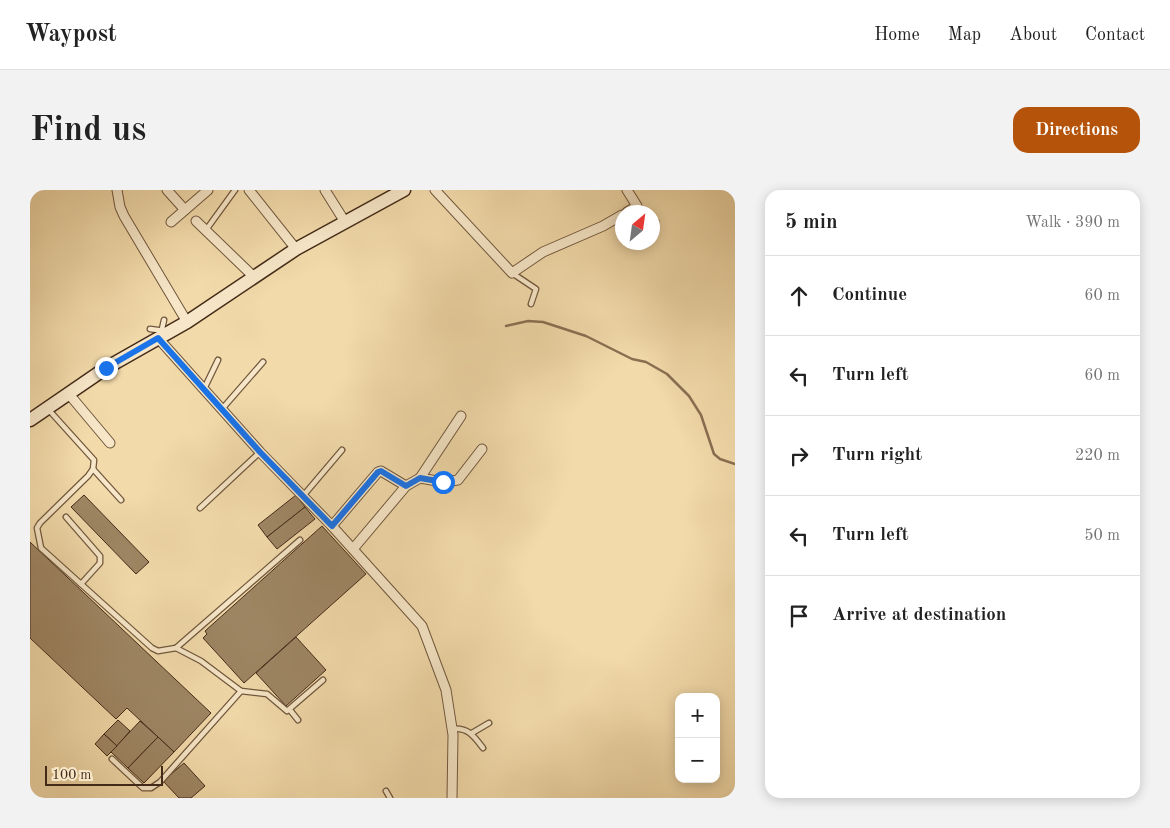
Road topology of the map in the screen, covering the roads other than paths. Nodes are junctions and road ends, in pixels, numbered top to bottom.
1 (117, 190) edge
2 (167, 190) edge
3 (208, 190) edge
4 (235, 190) edge
5 (249, 190) edge
6 (325, 190) edge
7 (404, 190) edge
8 (435, 190) edge
9 (626, 190) edge
10 (638, 205) edge
11 (185, 210) junction
12 (615, 219) edge
13 (196, 221) dead end
14 (171, 222) dead end
15 (345, 222) junction
16 (206, 230) junction
17 (296, 249) junction
18 (512, 273) junction
19 (253, 276) junction
20 (531, 304) dead end
21 (164, 320) dead end
22 (186, 322) junction
23 (159, 332) junction
24 (218, 360) dead end
25 (263, 362) dead end
26 (204, 389) junction
27 (68, 393) junction
28 (48, 408) junction
29 (222, 409) junction
30 (461, 416) dead end
31 (30, 420) edge
32 (110, 443) dead end
33 (482, 449) dead end
34 (342, 450) dead end
35 (260, 452) junction
36 (93, 469) junction
37 (420, 478) junction
38 (406, 486) junction
39 (302, 496) junction
40 (121, 500) dead end
41 (200, 508) dead end
42 (66, 518) dead end
43 (332, 526) junction
44 (300, 540) dead end
45 (353, 549) junction
46 (81, 584) junction
47 (176, 648) junction
48 (323, 680) dead end
49 (240, 691) junction
50 (290, 710) junction
51 (298, 720) dead end
52 (489, 723) dead end
53 (452, 729) junction
54 (472, 733) junction
55 (482, 748) dead end
56 (112, 759) dead end
57 (386, 792) dead end
58 (390, 798) edge
59 (452, 798) edge

1 - 22 street
2 - 11 street
3 - 11 street
4 - 16 lane
5 - 17 street
6 - 15 street
7 - 15 main road
8 - 18 street
9 - 10 street
11 - 14 street
12 - 18 street
13 - 16 street
15 - 17 main road
16 - 19 street
17 - 19 main road
18 - 20 lane
19 - 22 main road
21 - 23 lane
22 - 23 main road
23 - 26 street
23 - 27 main road
24 - 26 lane
25 - 29 lane
26 - 29 street
27 - 28 main road
27 - 32 street
28 - 31 main road
28 - 36 lane
29 - 35 street
30 - 37 street
33 - 37 street
34 - 39 lane
35 - 39 street
35 - 41 lane
36 - 40 lane
36 - 46 lane
37 - 38 street
38 - 43 street
38 - 45 street
39 - 43 street
42 - 46 lane
43 - 45 street
44 - 47 lane
45 - 53 street
46 - 47 lane
47 - 49 lane
48 - 50 lane
49 - 50 lane
49 - 56 lane
50 - 51 lane
52 - 54 lane
53 - 54 lane
53 - 59 street
54 - 55 lane
57 - 58 lane

